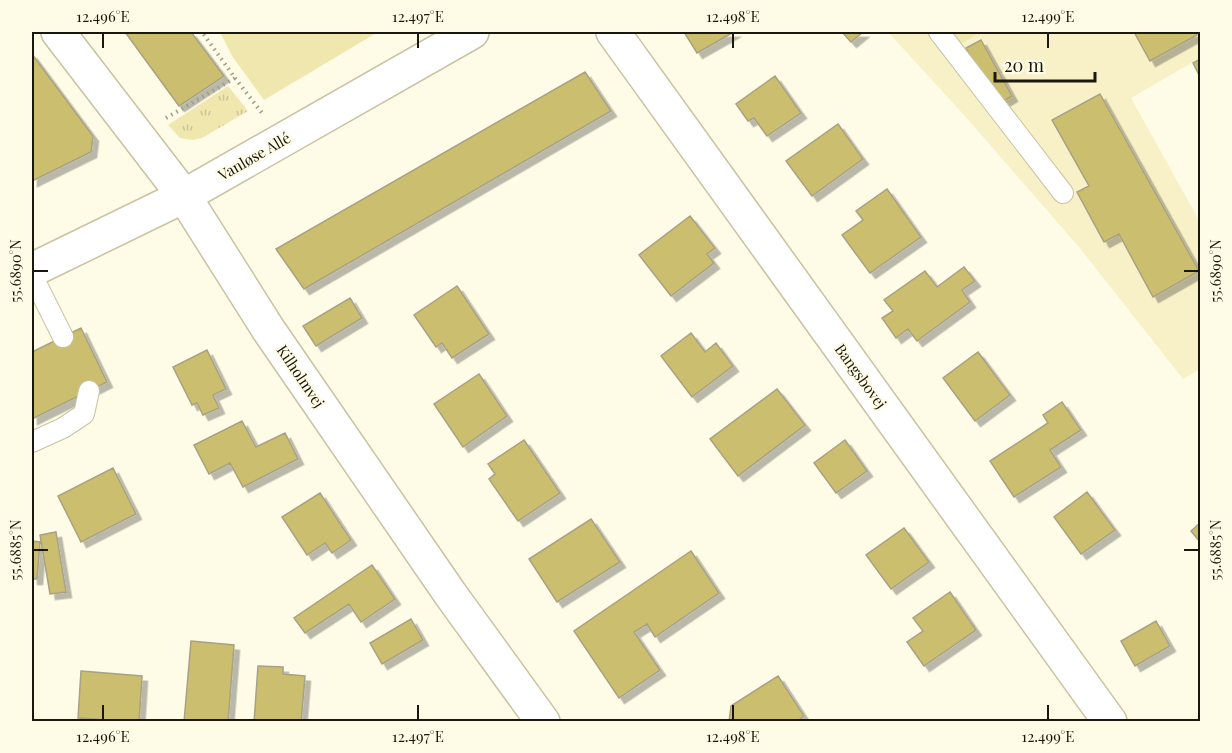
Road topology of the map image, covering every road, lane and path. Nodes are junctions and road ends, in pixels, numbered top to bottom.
1 (58, 32) edge
2 (202, 32) edge
3 (472, 32) edge
4 (613, 32) edge
5 (939, 32) edge
6 (235, 78) junction
7 (137, 135) junction
8 (283, 139) junction
9 (1063, 193) dead end
10 (184, 196) junction
11 (32, 270) edge
12 (32, 275) edge
13 (63, 337) dead end
14 (89, 391) dead end
15 (32, 442) edge
16 (543, 722) edge
17 (1110, 722) edge

1 - 7 street, Kilholmvej
2 - 6 path
3 - 8 street, Vanløse Allé
4 - 17 street, Bangsbovej
5 - 9 lane
6 - 7 path
6 - 8 path
7 - 10 street, Kilholmvej
8 - 10 street, Vanløse Allé
10 - 11 street, Vanløse Allé
10 - 16 street, Kilholmvej
12 - 13 lane
14 - 15 lane

